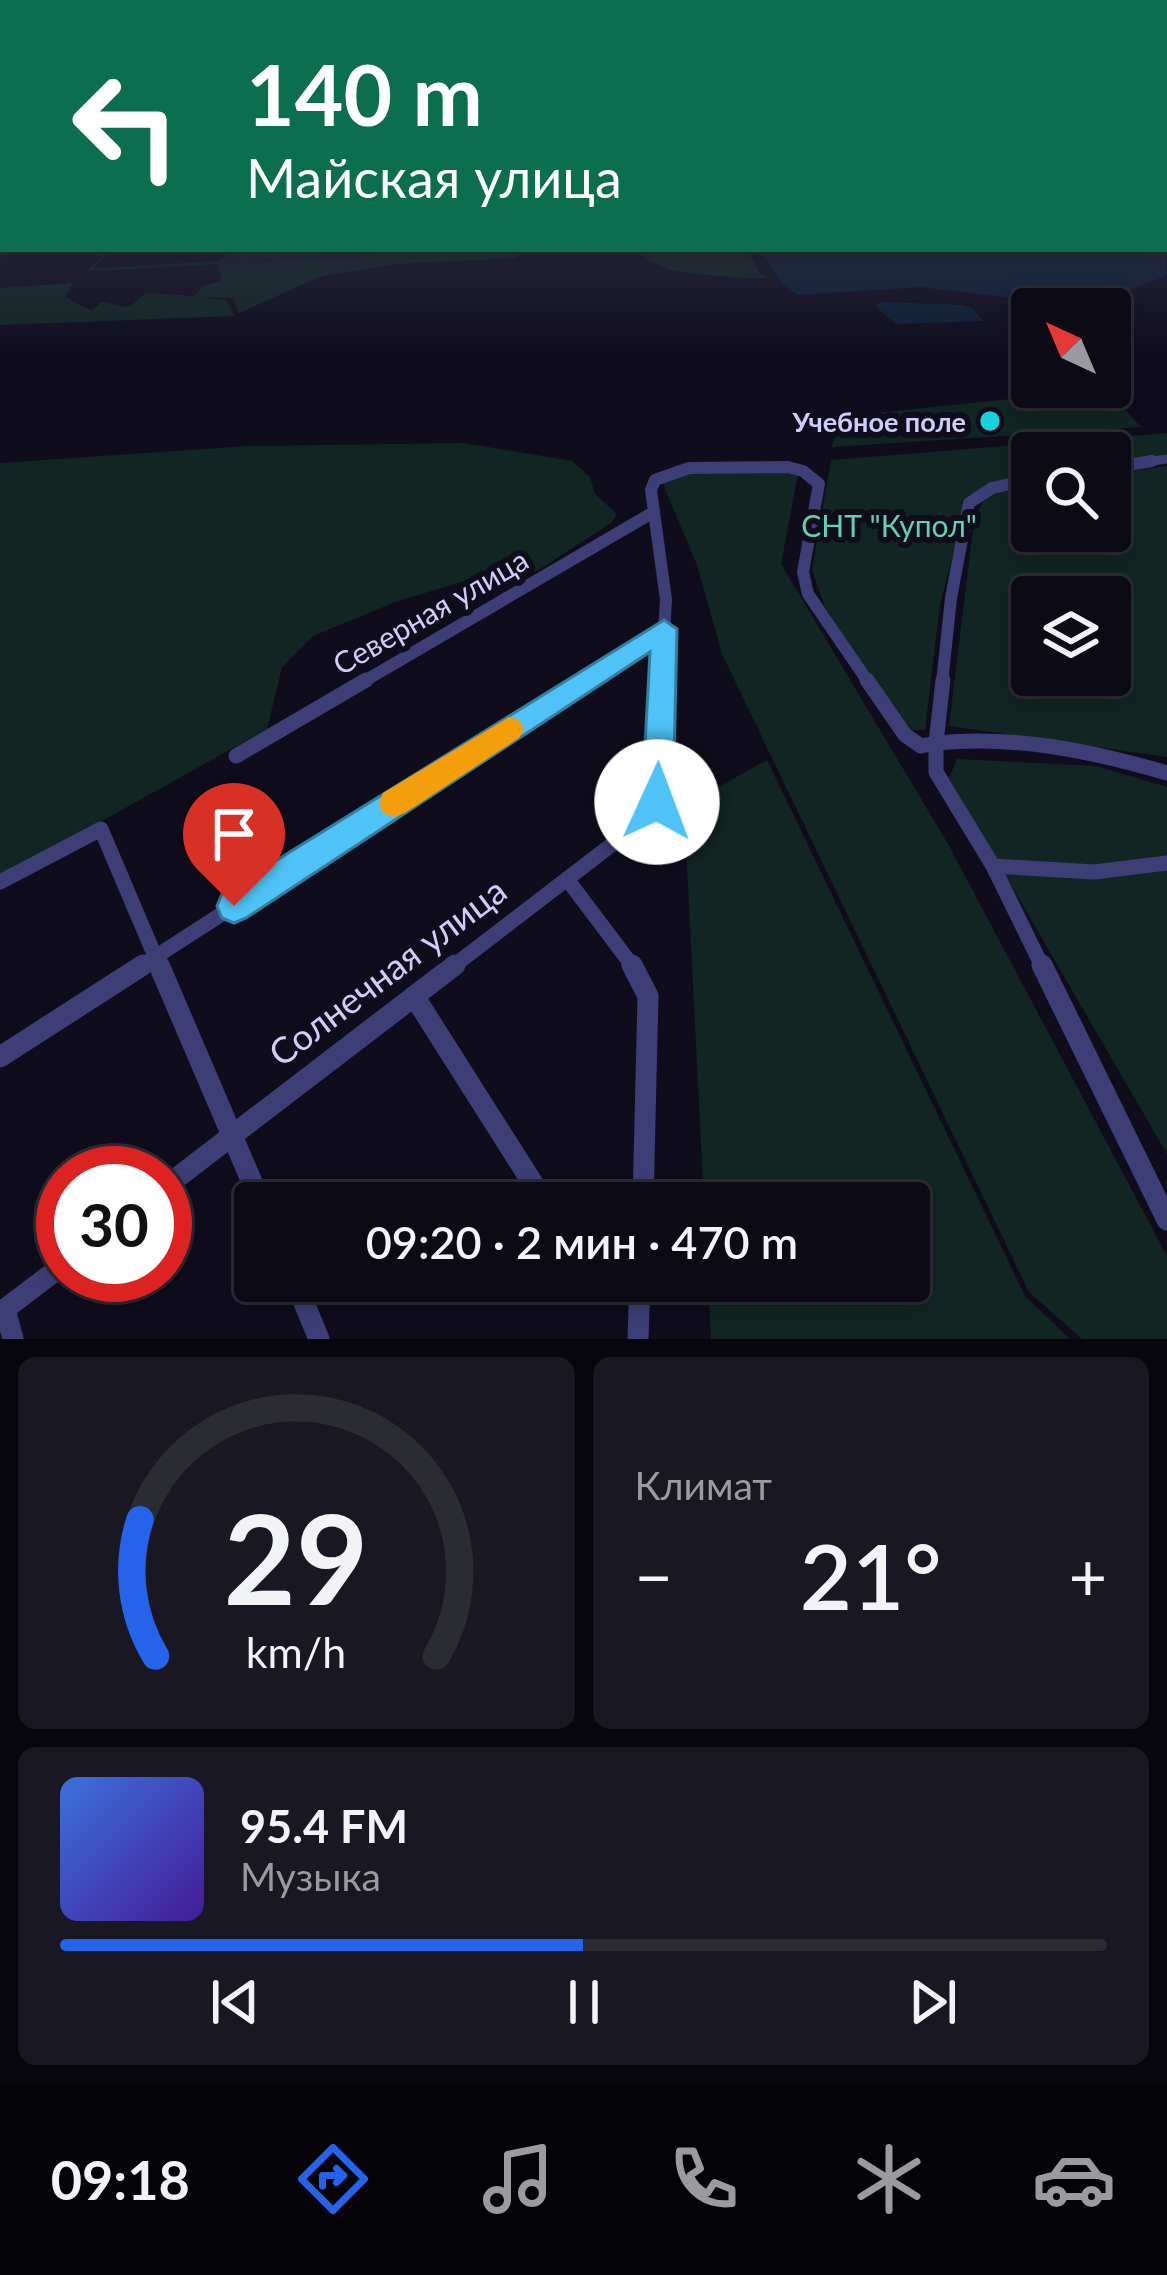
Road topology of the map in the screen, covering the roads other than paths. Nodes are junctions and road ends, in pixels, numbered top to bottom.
1 (1167, 459) edge
2 (1131, 465) edge
3 (1011, 484) edge
4 (652, 513) junction
5 (664, 629) junction
6 (936, 743) junction
7 (236, 756) dead end
8 (1167, 773) edge
9 (1167, 863) edge
10 (993, 866) junction
11 (567, 879) junction
12 (0, 882) edge
13 (156, 956) junction
14 (414, 996) junction
15 (0, 1057) edge
16 (232, 1135) junction
17 (192, 1165) edge
18 (252, 1182) edge
19 (532, 1182) edge
20 (644, 1182) edge
21 (1167, 1220) edge
22 (36, 1285) edge
23 (304, 1302) edge
24 (639, 1302) edge
25 (3, 1311) edge
26 (13, 1339) edge
27 (320, 1339) edge
28 (638, 1339) edge

1 - 2 street
3 - 6 street
4 - 5 street
4 - 6 street
4 - 7 street, Северная улица
5 - 11 street, Солнечная улица
5 - 13 street
6 - 8 street
6 - 10 street
9 - 10 street
10 - 21 street
11 - 14 street, Солнечная улица
11 - 20 street
12 - 13 street
13 - 15 street
13 - 16 street
14 - 16 street, Солнечная улица
14 - 19 street
16 - 17 street, Солнечная улица
16 - 18 street
22 - 25 street
23 - 27 street
24 - 28 street
25 - 26 street

